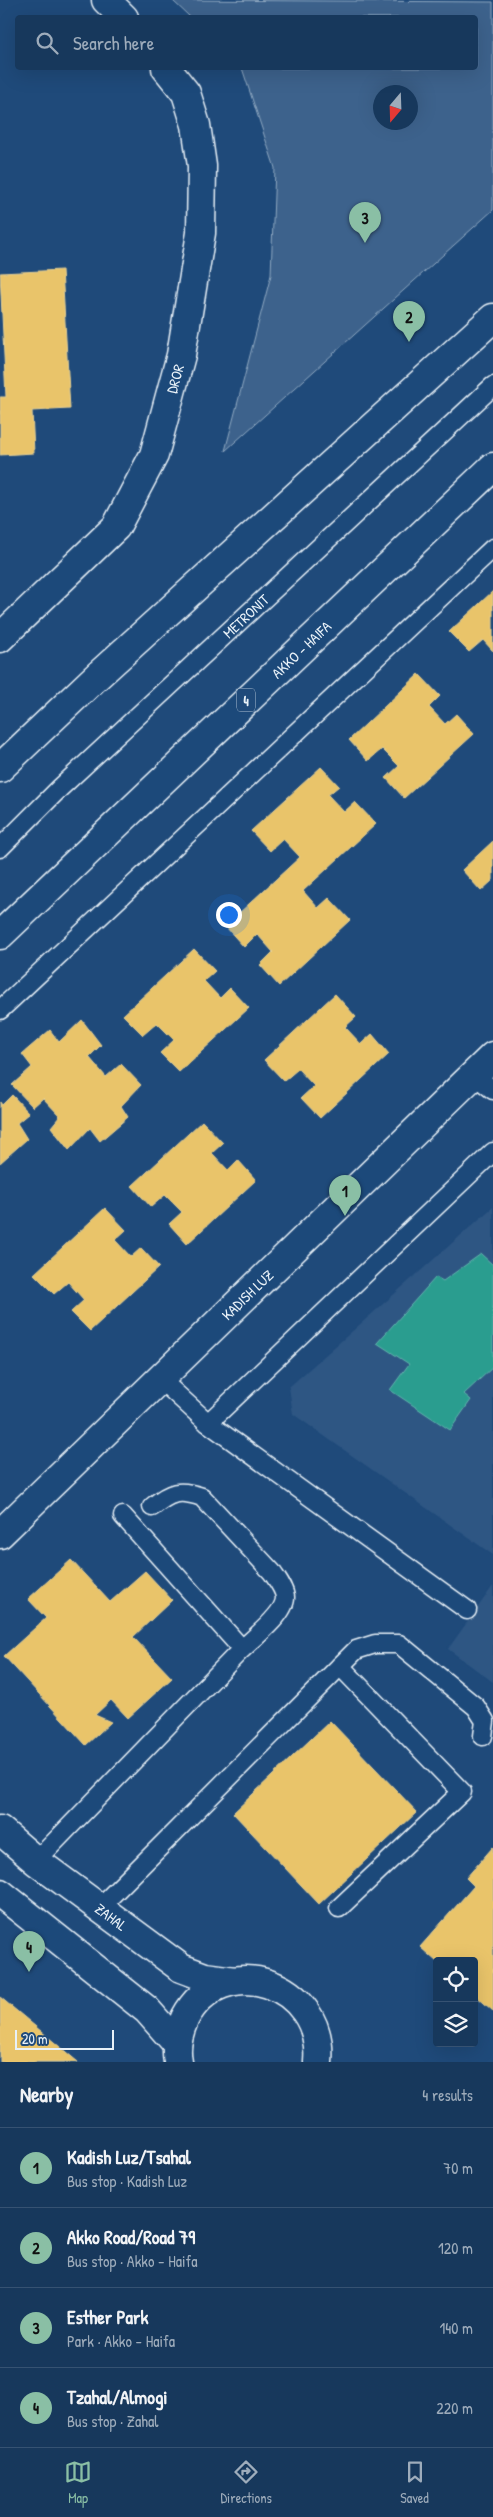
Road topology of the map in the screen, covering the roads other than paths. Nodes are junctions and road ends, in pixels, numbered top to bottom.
1 (106, 0) edge
2 (121, 15) edge
3 (168, 70) edge
4 (493, 318) edge
5 (493, 386) edge
6 (493, 467) edge
7 (493, 548) edge
8 (0, 638) edge
9 (0, 768) edge
10 (0, 848) edge
11 (0, 935) edge
12 (0, 1010) edge
13 (493, 1056) edge
14 (483, 1083) edge
15 (493, 1152) edge
16 (160, 1379) junction
17 (208, 1423) junction
18 (152, 1507) dead end
19 (123, 1516) dead end
20 (0, 1534) edge
21 (466, 1610) dead end
22 (242, 1649) junction
23 (340, 1666) junction
24 (483, 1736) dead end
25 (0, 1830) edge
26 (36, 1861) junction
27 (0, 1893) edge
28 (99, 1908) junction
29 (339, 1908) dead end
30 (235, 1981) junction
31 (177, 2056) edge
32 (323, 2058) edge

1 - 2 main road
3 - 8 main road, DROR
4 - 9 main road
5 - 10 lane, METRONIT
6 - 11 main road, AKKO - HAIFA / 4
7 - 12 lane
13 - 14 main road, KADISH LUZ
14 - 16 main road, KADISH LUZ
15 - 17 lane
16 - 17 lane
16 - 20 main road, KADISH LUZ
17 - 21 lane
18 - 22 lane
19 - 22 lane
22 - 26 lane
23 - 24 lane
23 - 28 lane
23 - 29 lane
25 - 26 main road, ZAHAL
26 - 28 main road, ZAHAL
27 - 31 main road
28 - 30 main road, ZAHAL
30 - 31 main road
30 - 32 main road, ZAHAL

